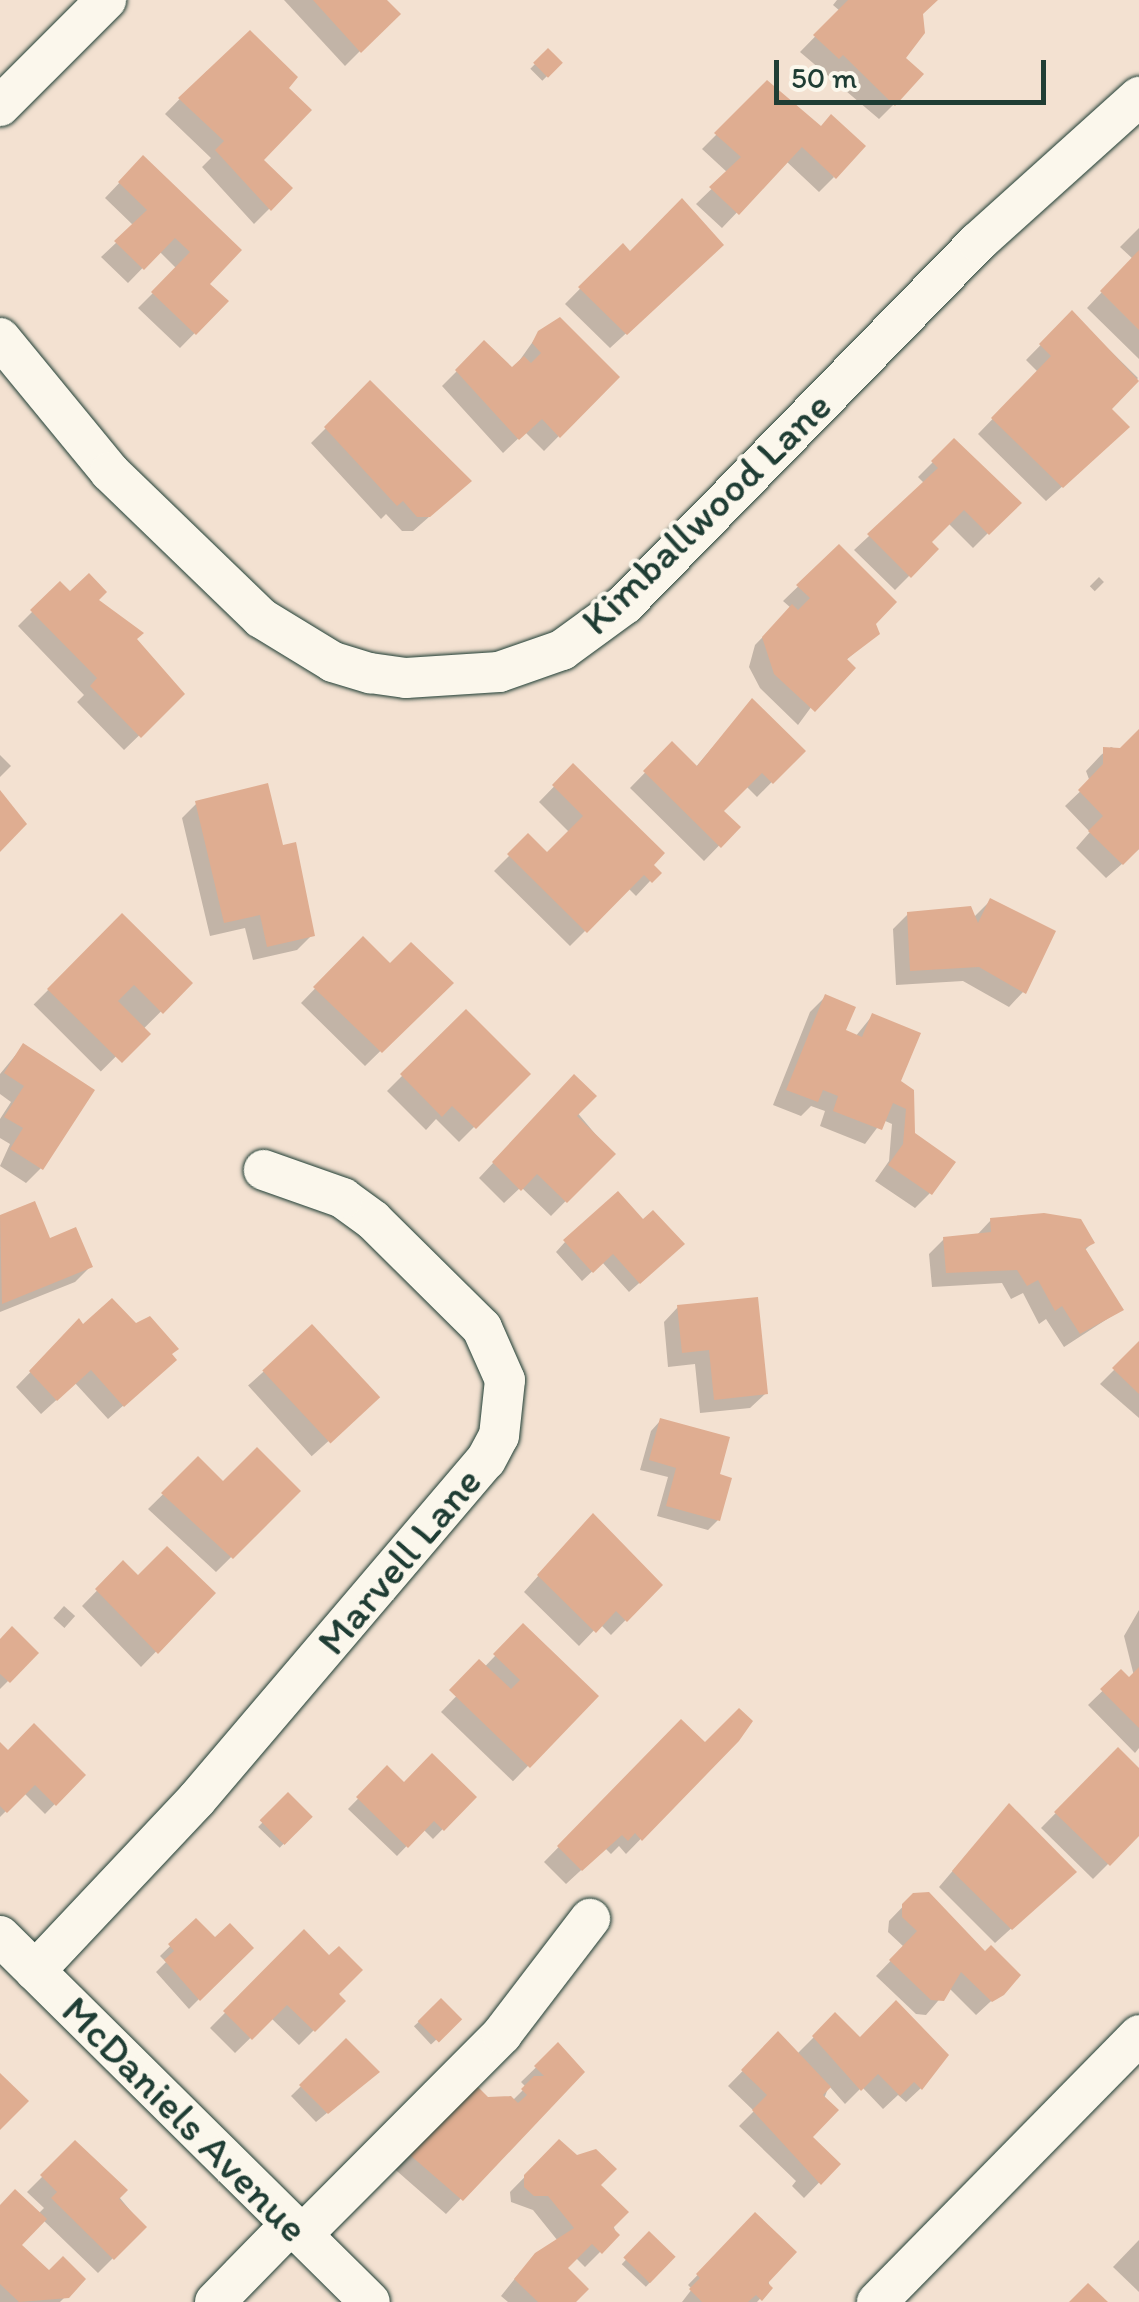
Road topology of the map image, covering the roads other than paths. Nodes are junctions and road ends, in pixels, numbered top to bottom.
1 (106, 0) edge
2 (1139, 97) edge
3 (0, 106) edge
4 (0, 338) edge
5 (264, 1170) dead end
6 (590, 1919) dead end
7 (0, 1936) edge
8 (35, 1971) junction
9 (1139, 2035) edge
10 (296, 2229) junction
11 (216, 2302) edge
12 (370, 2302) edge
13 (877, 2302) edge

1 - 3 street
2 - 4 street, Kimballwood Lane
5 - 8 street, Marvell Lane
6 - 10 street
7 - 8 street, McDaniels Avenue
8 - 10 street, McDaniels Avenue
9 - 13 street
10 - 11 street
10 - 12 street, McDaniels Avenue

